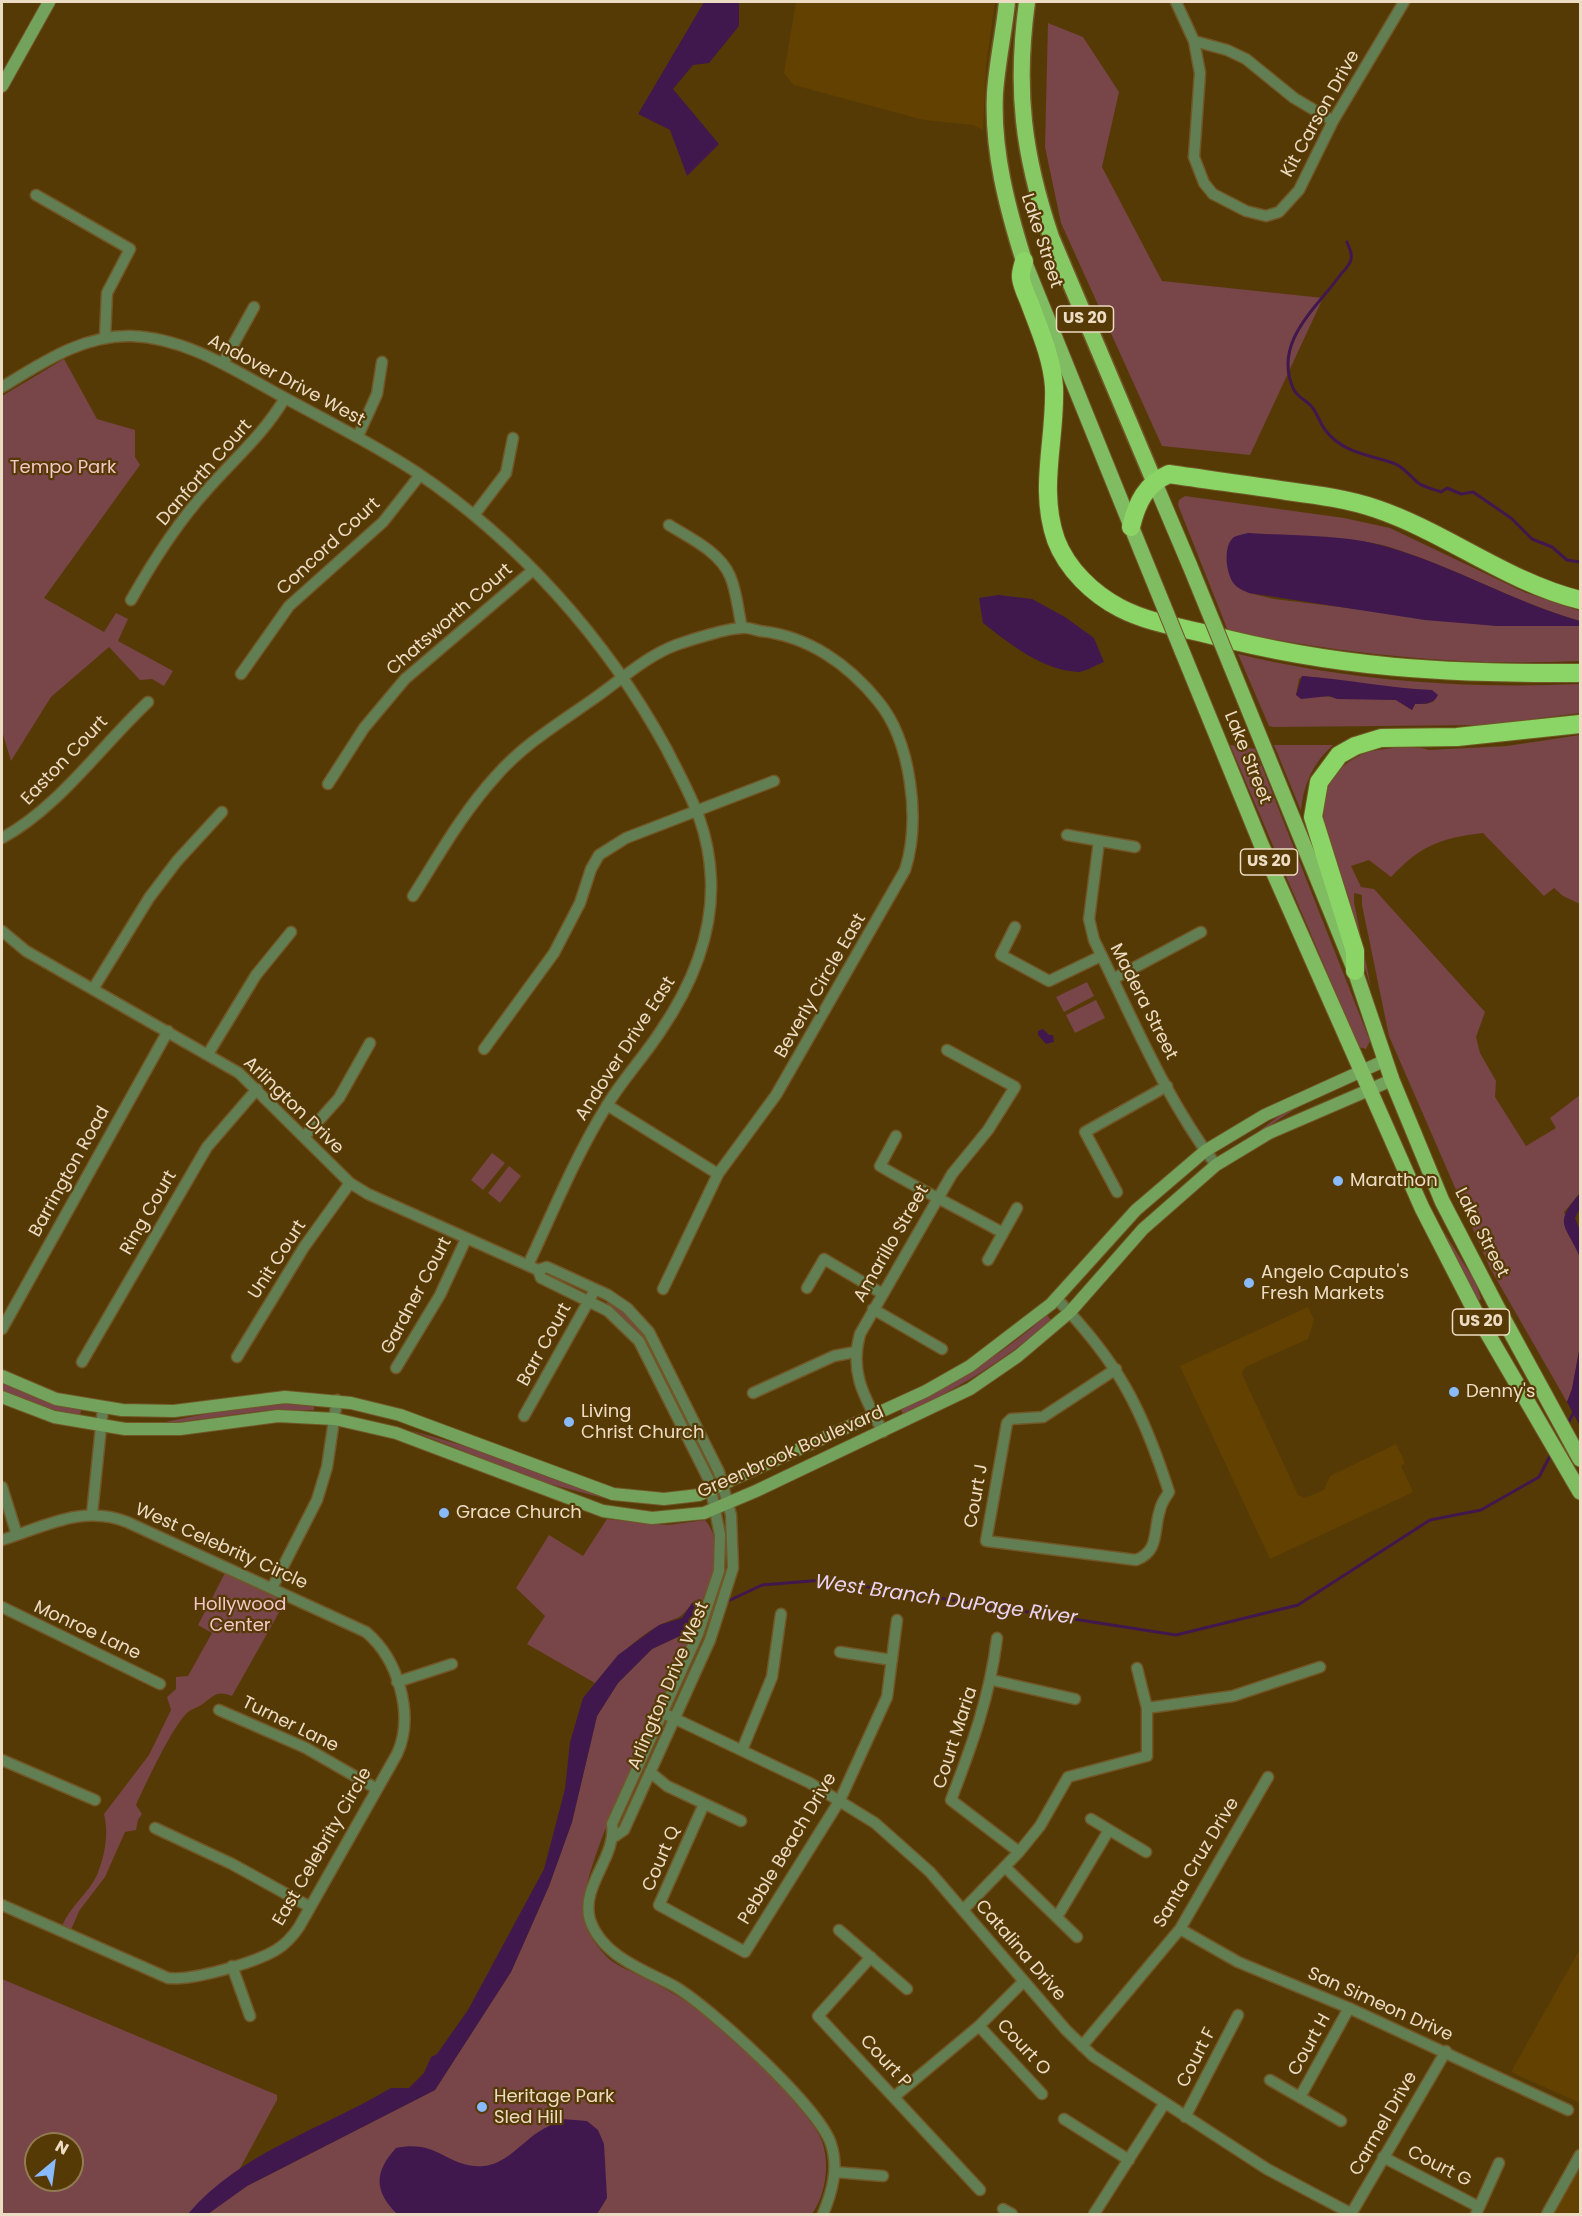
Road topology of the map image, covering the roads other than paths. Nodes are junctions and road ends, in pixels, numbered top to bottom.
1 (49, 2) edge
2 (1007, 2) edge
3 (1027, 2) edge
4 (1176, 2) edge
5 (1400, 3) edge
6 (1194, 40) junction
7 (2, 86) edge
8 (1333, 121) junction
9 (36, 195) dead end
10 (1024, 261) junction
11 (254, 307) dead end
12 (105, 337) junction
13 (382, 362) dead end
14 (223, 363) junction
15 (2, 387) edge
16 (285, 398) junction
17 (358, 436) junction
18 (513, 438) dead end
19 (420, 475) junction
20 (1154, 481) junction
21 (474, 515) junction
22 (669, 525) dead end
23 (1131, 526) junction
24 (533, 570) junction
25 (131, 600) dead end
26 (1581, 600) edge
27 (742, 628) junction
28 (1581, 672) edge
29 (241, 674) dead end
30 (622, 679) junction
31 (148, 702) dead end
32 (1581, 724) edge
33 (774, 782) dead end
34 (328, 783) dead end
35 (699, 810) junction
36 (222, 812) dead end
37 (1067, 836) dead end
38 (2, 838) edge
39 (1099, 841) junction
40 (1135, 847) dead end
41 (414, 896) dead end
42 (1015, 927) dead end
43 (2, 931) edge
44 (291, 932) dead end
45 (1201, 932) dead end
46 (1101, 956) junction
47 (1355, 971) junction
48 (1113, 978) junction
49 (93, 989) junction
50 (168, 1031) junction
51 (370, 1043) dead end
52 (484, 1049) dead end
53 (947, 1050) dead end
54 (208, 1054) junction
55 (1386, 1060) junction
56 (1360, 1072) junction
57 (1392, 1080) junction
58 (1167, 1086) junction
59 (257, 1089) junction
60 (1367, 1089) junction
61 (607, 1105) junction
62 (896, 1136) dead end
63 (304, 1137) junction
64 (1205, 1151) junction
65 (1216, 1165) junction
66 (718, 1174) junction
67 (350, 1183) junction
68 (1117, 1192) dead end
69 (938, 1199) junction
70 (1017, 1208) dead end
71 (1003, 1233) junction
72 (466, 1239) junction
73 (988, 1260) dead end
74 (528, 1265) junction
75 (538, 1270) junction
76 (807, 1288) dead end
77 (595, 1289) junction
78 (663, 1289) dead end
79 (883, 1294) junction
80 (1056, 1298) junction
81 (589, 1301) junction
82 (873, 1309) junction
83 (1070, 1312) junction
84 (2, 1329) edge
85 (942, 1349) dead end
86 (855, 1352) junction
87 (237, 1357) dead end
88 (82, 1362) dead end
89 (396, 1368) dead end
90 (1116, 1369) junction
91 (2, 1376) edge
92 (753, 1392) dead end
93 (2, 1397) edge
94 (337, 1400) junction
95 (103, 1408) junction
96 (524, 1416) dead end
97 (874, 1416) junction
98 (335, 1419) junction
99 (100, 1426) junction
100 (883, 1432) junction
101 (1581, 1459) edge
102 (3, 1487) edge
103 (717, 1488) junction
104 (1581, 1492) edge
105 (728, 1504) junction
106 (716, 1509) junction
107 (92, 1514) junction
108 (17, 1535) junction
109 (2, 1540) edge
110 (272, 1588) junction
111 (2, 1607) edge
112 (781, 1614) dead end
113 (897, 1620) dead end
114 (997, 1638) dead end
115 (840, 1652) dead end
116 (892, 1660) junction
117 (452, 1664) dead end
118 (1320, 1667) dead end
119 (1137, 1668) dead end
120 (992, 1680) junction
121 (397, 1682) junction
122 (160, 1684) dead end
123 (1075, 1699) dead end
124 (1147, 1708) junction
125 (219, 1710) dead end
126 (663, 1713) junction
127 (675, 1718) junction
128 (742, 1750) junction
129 (2, 1760) edge
130 (650, 1772) junction
131 (1268, 1777) dead end
132 (377, 1789) junction
133 (95, 1800) dead end
134 (840, 1800) junction
135 (705, 1804) junction
136 (1090, 1819) dead end
137 (741, 1821) dead end
138 (154, 1828) dead end
139 (1109, 1830) junction
140 (614, 1837) junction
141 (1019, 1851) junction
142 (1146, 1852) dead end
143 (1005, 1867) junction
144 (2, 1905) edge
145 (310, 1907) junction
146 (963, 1910) junction
147 (1057, 1917) junction
148 (1180, 1929) junction
149 (838, 1930) dead end
150 (1077, 1937) dead end
151 (745, 1952) joint
152 (871, 1957) junction
153 (232, 1966) junction
154 (1024, 1981) junction
155 (907, 1989) dead end
156 (1349, 2008) junction
157 (1238, 2015) dead end
158 (250, 2016) dead end
159 (979, 2026) junction
160 (1082, 2046) junction
161 (1446, 2051) junction
162 (1270, 2080) dead end
163 (1042, 2094) dead end
164 (894, 2097) junction
165 (1300, 2097) junction
166 (1164, 2104) junction
167 (1568, 2109) dead end
168 (1185, 2117) junction
169 (1064, 2119) dead end
170 (1341, 2121) dead end
171 (1581, 2155) edge
172 (1383, 2157) junction
173 (1129, 2160) junction
174 (1499, 2163) dead end
175 (835, 2172) junction
176 (883, 2176) dead end
177 (980, 2190) dead end
178 (1478, 2211) edge
179 (823, 2214) edge
180 (1094, 2214) edge
181 (1351, 2214) edge
182 (1547, 2214) edge

1 - 7 main road
2 - 10 highway, Lake Street / US 20
3 - 20 highway, Lake Street / US 20
4 - 6 street
5 - 8 street, Kit Carson Drive
6 - 8 street
6 - 8 street, Kit Carson Drive
9 - 12 street
10 - 23 main road, Lake Street / US 20
10 - 28 highway
11 - 14 street
12 - 14 street, Andover Drive West
12 - 15 street, Andover Drive West
13 - 17 street
14 - 16 street, Andover Drive West
16 - 17 street, Andover Drive West
16 - 25 street, Danforth Court
17 - 19 street, Andover Drive West
18 - 21 street
19 - 21 street, Andover Drive West
19 - 29 street, Concord Court
20 - 23 highway
20 - 26 highway
20 - 47 main road, Lake Street / US 20, bridge
21 - 24 street, Andover Drive West
22 - 27 street
23 - 56 main road, Lake Street / US 20, bridge
24 - 30 street, Andover Drive East
24 - 34 street, Chatsworth Court
27 - 30 street
27 - 66 street, Beverly Circle East
30 - 35 street, Andover Drive East
30 - 41 street
31 - 38 street, Easton Court
32 - 47 highway
33 - 35 street
35 - 52 street
35 - 61 street, Andover Drive East
36 - 49 street
37 - 39 street
39 - 40 street
39 - 46 street, Madera Street
42 - 46 street
43 - 49 street, Arlington Drive
44 - 54 street
45 - 48 street
46 - 48 street, Madera Street
47 - 55 main road, Lake Street / US 20
48 - 58 street, Madera Street
49 - 50 street, Arlington Drive
50 - 54 street, Arlington Drive
50 - 84 street, Barrington Road
51 - 63 street
53 - 69 street, Amarillo Street
54 - 59 street, Arlington Drive
55 - 56 main road, Greenbrook Boulevard
55 - 57 main road, Lake Street / US 20
56 - 60 main road, Lake Street / US 20
56 - 64 main road, Greenbrook Boulevard
57 - 60 main road, Greenbrook Boulevard
57 - 101 main road, Lake Street / US 20
58 - 64 street, Madera Street
58 - 68 street
59 - 63 street, Arlington Drive
59 - 88 street, Ring Court
60 - 65 main road, Greenbrook Boulevard
60 - 104 main road, Lake Street / US 20
61 - 66 street
61 - 74 street, Andover Drive East
62 - 69 street
63 - 67 street, Arlington Drive
64 - 65 street, Madera Street
64 - 80 main road, Greenbrook Boulevard
65 - 83 main road, Greenbrook Boulevard
66 - 78 street, Beverly Circle East
67 - 72 street, Arlington Drive
67 - 87 street, Unit Court
69 - 71 street
69 - 79 street, Amarillo Street
70 - 71 street
71 - 73 street
72 - 74 street, Arlington Drive
72 - 89 street, Gardner Court
74 - 75 street, Arlington Drive
75 - 77 street, Arlington Drive
75 - 81 street, Arlington Drive
76 - 79 street
77 - 81 street, Barr Court
77 - 103 street, Arlington Drive
79 - 82 street, Amarillo Street
80 - 83 street
80 - 97 main road, Greenbrook Boulevard
81 - 96 street, Barr Court
81 - 103 street, Arlington Drive
82 - 85 street
82 - 86 street, Amarillo Street
83 - 90 street
83 - 100 main road, Greenbrook Boulevard
86 - 92 street
86 - 97 street, Amarillo Street
90 - 90 street, Court J
91 - 95 main road, Greenbrook Boulevard
93 - 99 main road, Greenbrook Boulevard
94 - 95 main road, Greenbrook Boulevard
94 - 98 street
94 - 103 main road, Greenbrook Boulevard
95 - 99 street
97 - 100 street, Amarillo Street
97 - 103 main road, Greenbrook Boulevard
98 - 99 main road, Greenbrook Boulevard
98 - 106 main road, Greenbrook Boulevard
98 - 110 street
99 - 107 street
100 - 105 main road, Greenbrook Boulevard
102 - 108 street
103 - 105 street, Arlington Drive
103 - 106 street, Arlington Drive
105 - 106 main road, Greenbrook Boulevard
105 - 127 street, Arlington Drive West
106 - 126 street, Arlington Drive West
107 - 108 street, West Celebrity Circle
107 - 110 street, West Celebrity Circle
108 - 109 street, West Celebrity Circle
110 - 121 street, West Celebrity Circle
111 - 122 street, Monroe Lane
112 - 128 street
113 - 116 street, Pebble Beach Drive
114 - 120 street, Court Maria
115 - 116 street
116 - 134 street, Pebble Beach Drive
117 - 121 street
118 - 124 street
119 - 124 street
120 - 123 street
120 - 141 street, Court Maria
121 - 132 street, East Celebrity Circle
124 - 141 street
125 - 132 street, Turner Lane
126 - 127 street, Catalina Drive
126 - 140 street, Arlington Drive West
127 - 128 street, Catalina Drive
127 - 130 street, Arlington Drive West
128 - 134 street, Catalina Drive
129 - 133 street
130 - 135 street
130 - 140 street, Arlington Drive West
131 - 148 street, Santa Cruz Drive
132 - 145 street, East Celebrity Circle
134 - 146 street, Catalina Drive
134 - 151 street, Pebble Beach Drive
135 - 137 street
135 - 151 street, Court Q
136 - 139 street
138 - 145 street
139 - 142 street
139 - 147 street
140 - 175 street, Arlington Drive West
141 - 143 street
143 - 146 street
143 - 147 street
144 - 153 street, East Celebrity Circle
145 - 153 street, East Celebrity Circle
146 - 154 street, Catalina Drive
147 - 150 street
148 - 156 street, San Simeon Drive
148 - 160 street, Santa Cruz Drive
149 - 152 street
152 - 155 street
152 - 164 street, Court P
153 - 158 street
154 - 159 street
154 - 160 street, Catalina Drive
156 - 161 street, San Simeon Drive
156 - 165 street, Court H
157 - 168 street, Court F
159 - 163 street, Court O
159 - 164 street
160 - 166 street, Catalina Drive
161 - 167 street, San Simeon Drive
161 - 172 street, Carmel Drive
162 - 165 street, Court H
164 - 177 street, Court P
165 - 170 street, Court H
166 - 168 street, Catalina Drive
166 - 173 street
168 - 181 street, Catalina Drive
169 - 173 street
171 - 182 street
172 - 178 street, Court G
172 - 181 street, Carmel Drive
173 - 180 street
174 - 178 street, Court G
175 - 176 street
175 - 179 street, Arlington Drive West

